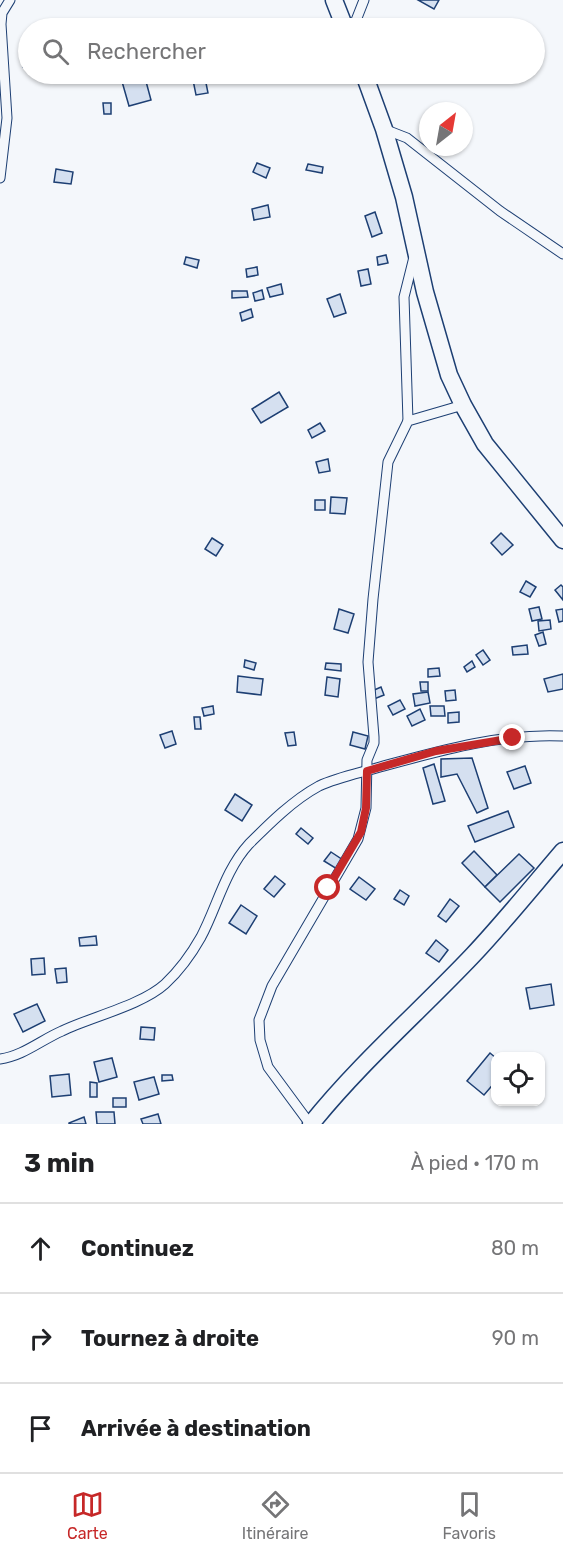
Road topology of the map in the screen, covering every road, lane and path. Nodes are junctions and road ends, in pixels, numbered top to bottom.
1 (10, 0) edge
2 (334, 0) edge
3 (364, 0) edge
4 (341, 18) edge
5 (357, 18) edge
6 (1, 52) edge
7 (367, 84) edge
8 (384, 129) junction
9 (0, 178) edge
10 (416, 250) junction
11 (563, 254) edge
12 (463, 405) junction
13 (408, 422) junction
14 (563, 540) edge
15 (563, 736) edge
16 (367, 771) junction
17 (563, 851) edge
18 (0, 1059) edge
19 (310, 1124) edge

1 - 6 street
2 - 4 highway
3 - 5 street
6 - 9 street
7 - 8 highway
8 - 10 highway
8 - 11 street
10 - 12 highway
10 - 13 street
12 - 13 street
12 - 14 highway
13 - 16 street
15 - 16 street
16 - 18 street
16 - 19 street
17 - 19 highway

